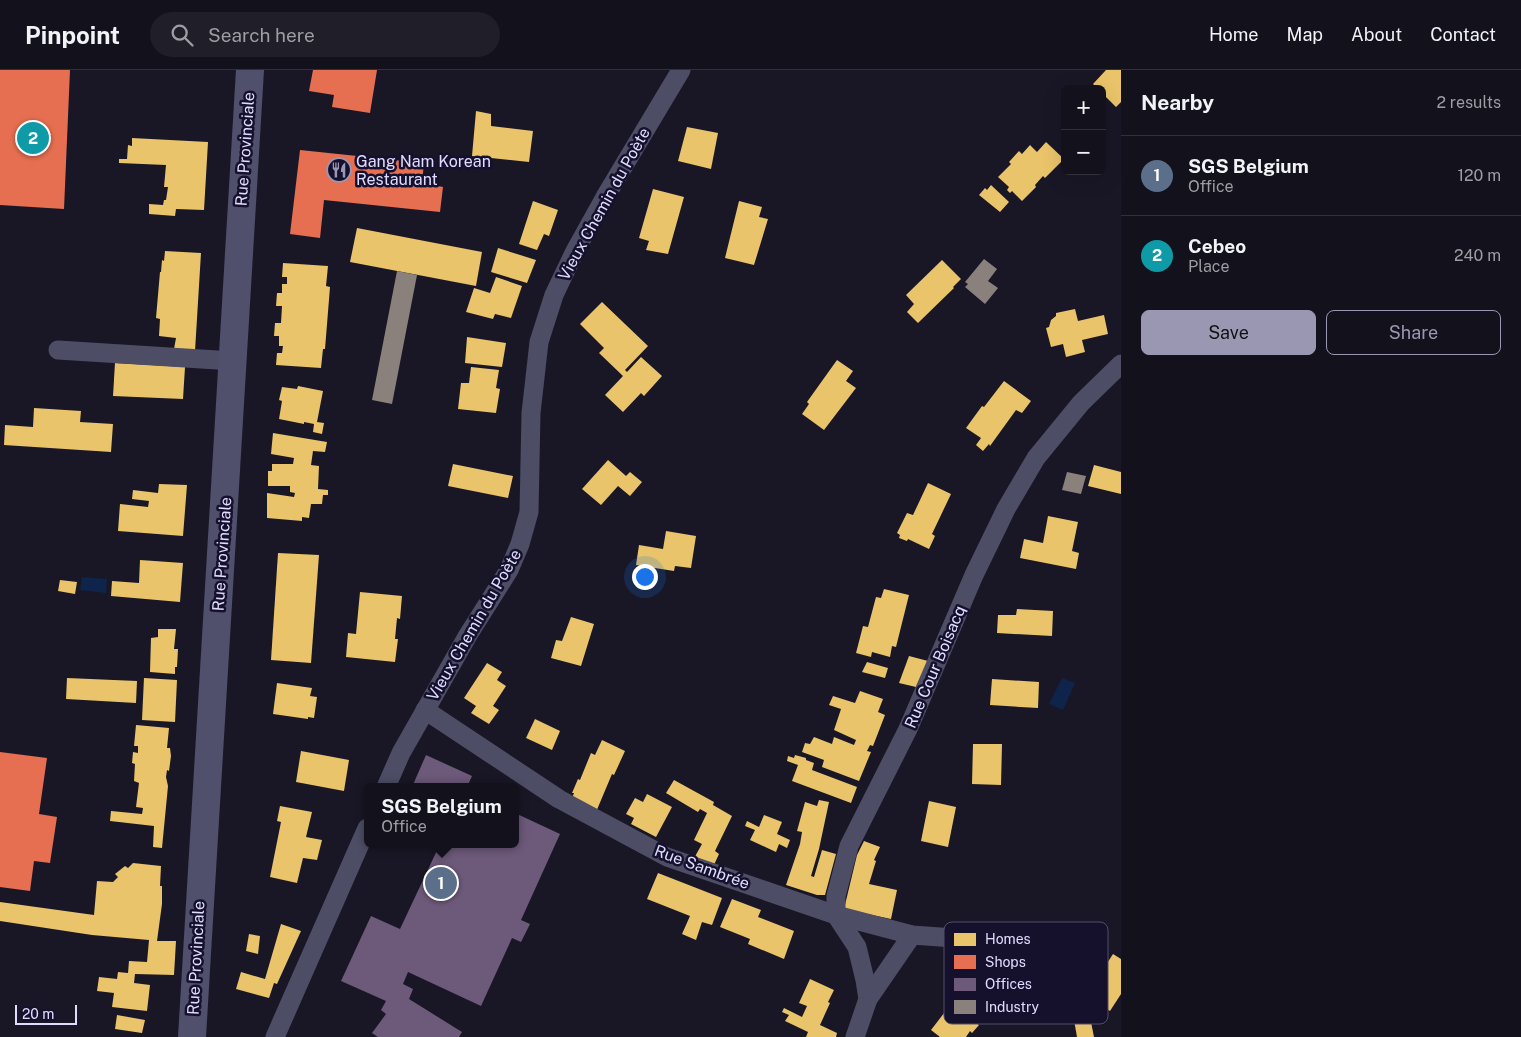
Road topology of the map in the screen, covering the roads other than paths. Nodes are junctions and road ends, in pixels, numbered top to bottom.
1 (250, 70) edge
2 (682, 70) edge
3 (58, 350) dead end
4 (233, 362) junction
5 (1121, 364) edge
6 (425, 710) junction
7 (388, 783) edge
8 (364, 835) edge
9 (836, 915) junction
10 (912, 935) junction
11 (944, 937) edge
12 (868, 999) junction
13 (192, 1037) edge
14 (275, 1037) edge
15 (855, 1037) edge

1 - 4 main road, Rue Provinciale
2 - 6 street, Vieux Chemin du Poète
3 - 4 street
4 - 13 main road, Rue Provinciale
5 - 9 street, Rue Cour Boisacq
6 - 7 street, Vieux Chemin du Poète
6 - 9 street, Rue Sambrée
8 - 14 street
9 - 10 street, Rue Sambrée
9 - 12 street
10 - 11 street, Rue Sambrée
10 - 12 street
12 - 15 street

